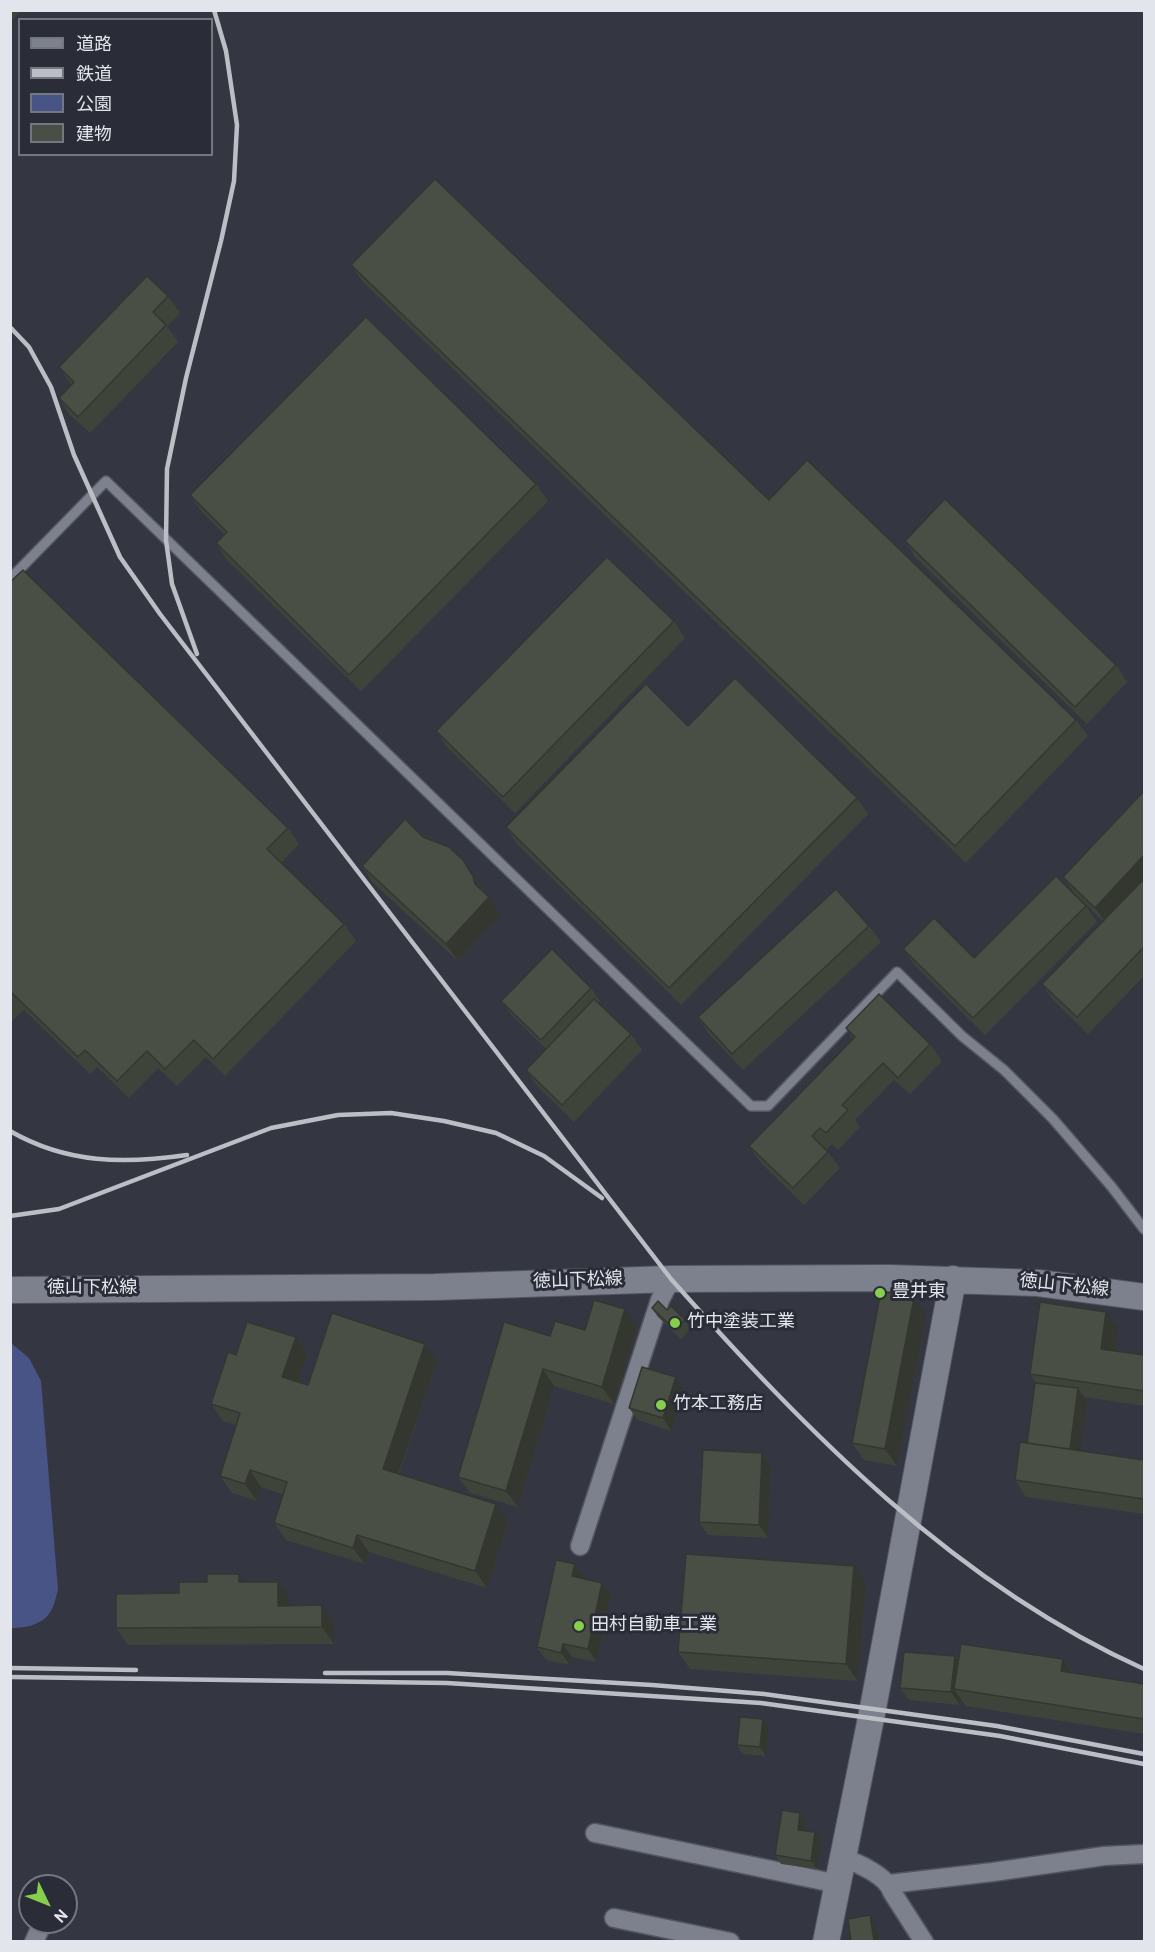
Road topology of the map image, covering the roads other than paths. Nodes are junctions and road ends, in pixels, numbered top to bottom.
1 (10, 579) edge
2 (1144, 1229) edge
3 (671, 1279) junction
4 (952, 1279) junction
5 (10, 1290) edge
6 (1144, 1297) edge
7 (580, 1546) dead end
8 (595, 1833) dead end
9 (1144, 1854) edge
10 (843, 1858) junction
11 (838, 1884) junction
12 (889, 1884) junction
13 (614, 1918) dead end
14 (730, 1941) edge
15 (826, 1941) edge
16 (924, 1941) edge

1 - 2 lane
3 - 4 main road, 徳山下松線
3 - 5 main road, 徳山下松線
3 - 7 street
4 - 6 main road, 徳山下松線
4 - 10 main road
8 - 11 street
9 - 12 street
10 - 11 main road
10 - 12 street
11 - 15 main road
12 - 16 street
13 - 14 street

